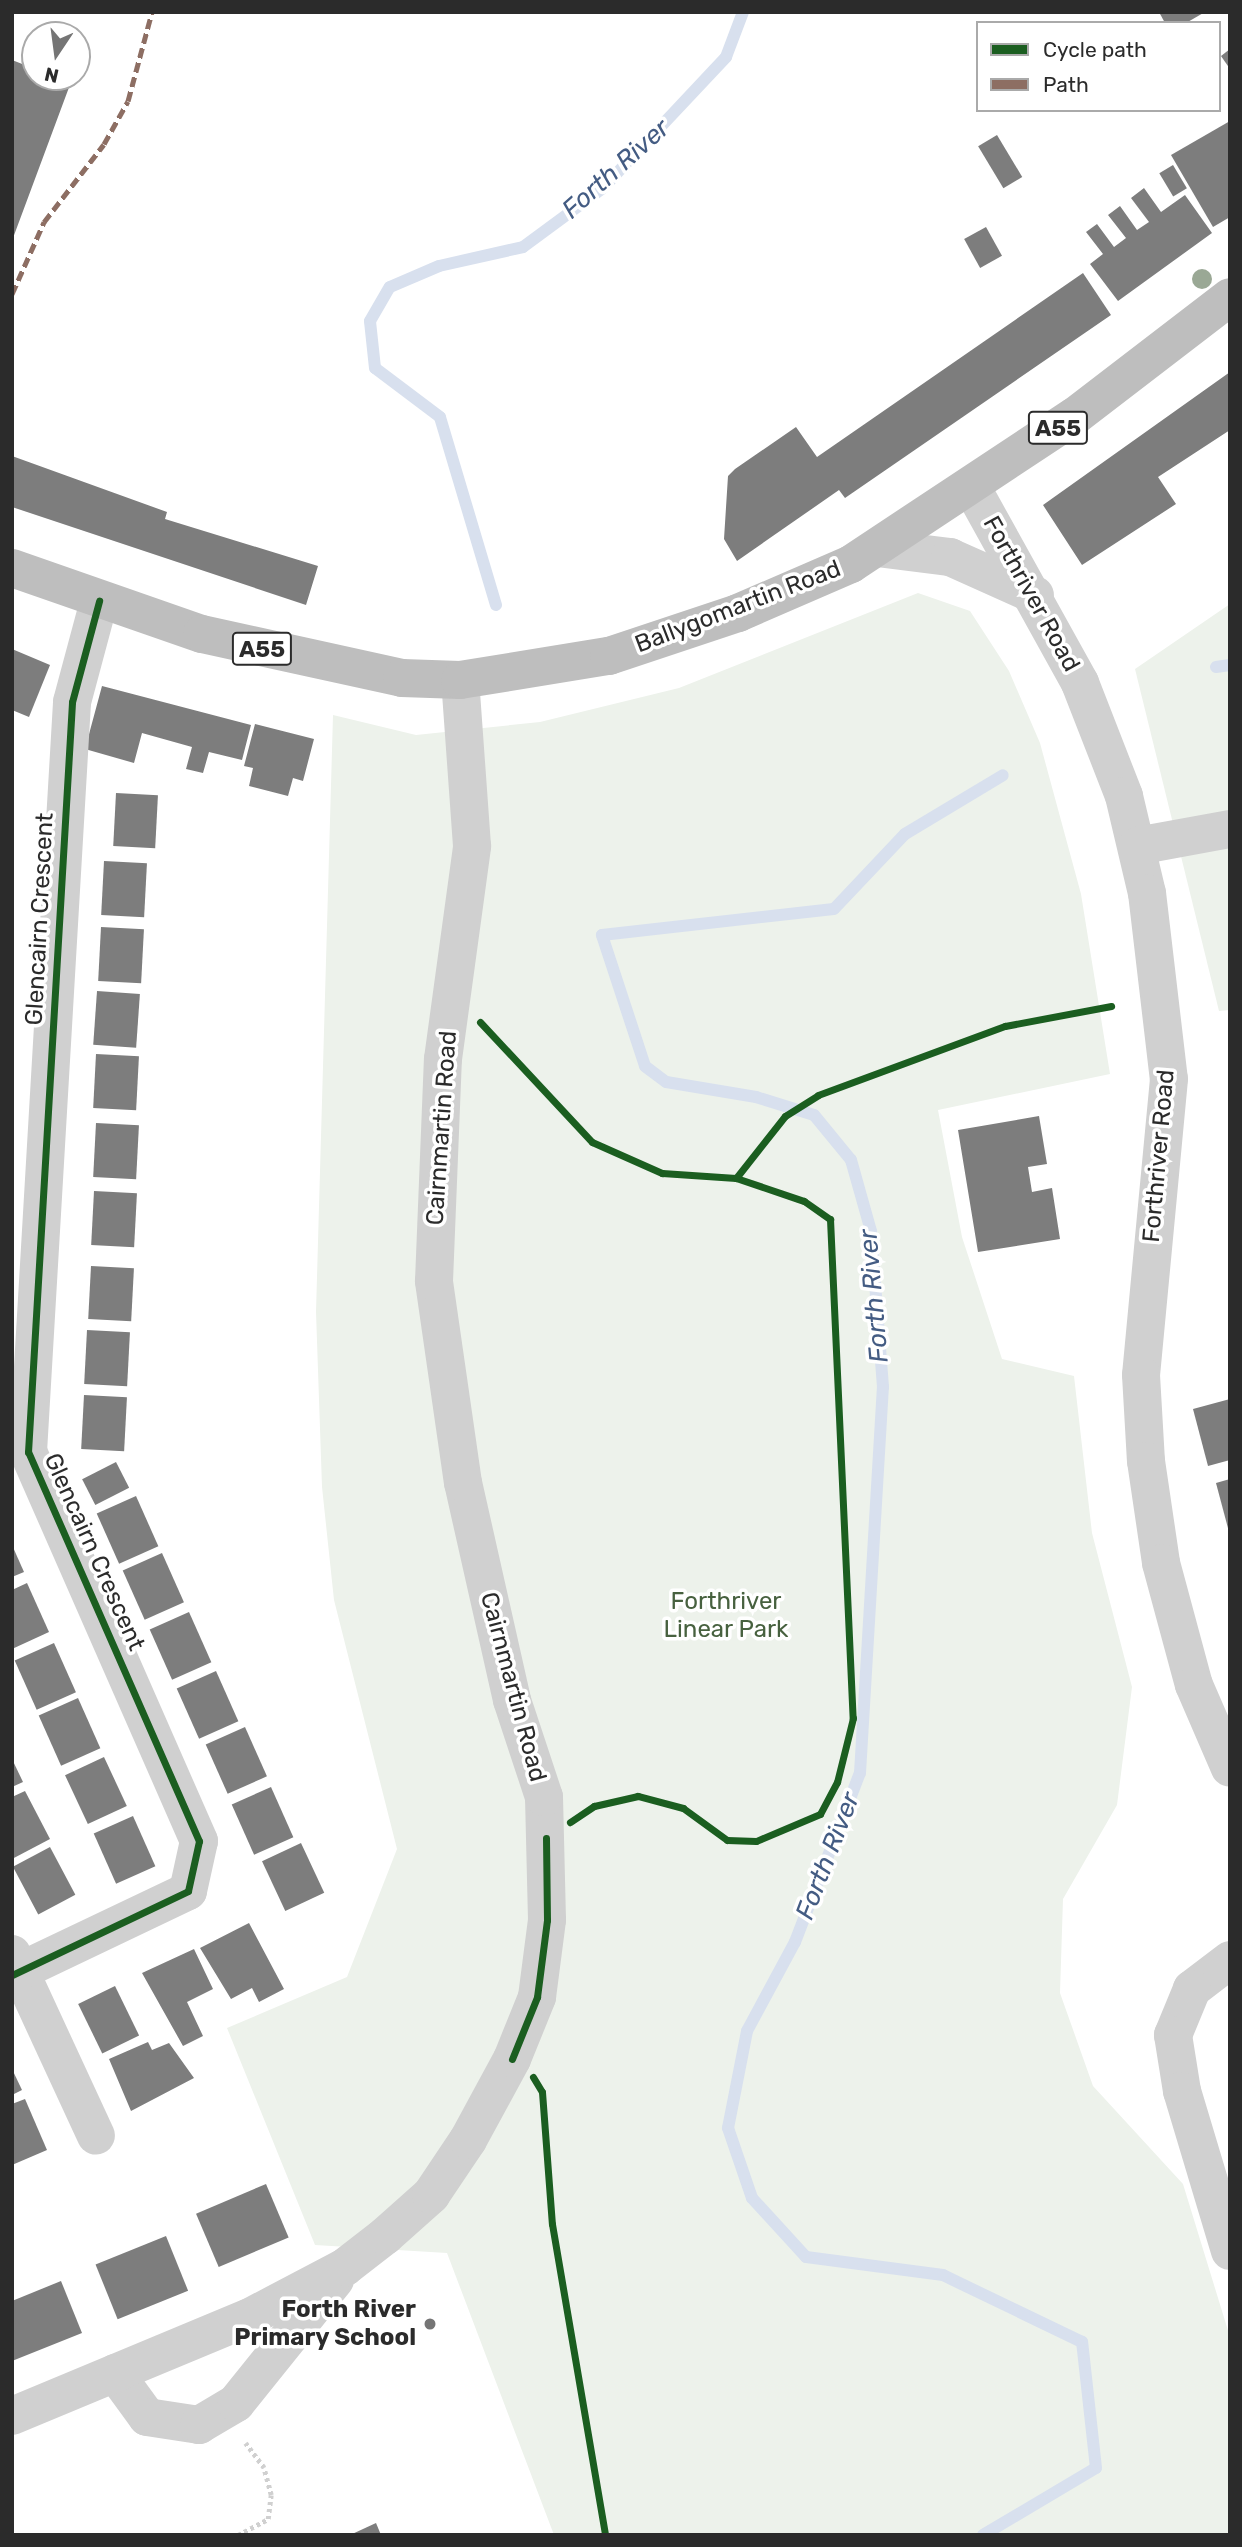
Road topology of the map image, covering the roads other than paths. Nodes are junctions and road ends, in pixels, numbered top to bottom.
1 (1230, 297) edge
2 (972, 488) junction
3 (877, 548) junction
4 (12, 568) edge
5 (1035, 596) junction
6 (99, 601) junction
7 (460, 680) junction
8 (1230, 829) edge
9 (1137, 846) junction
10 (1230, 1768) edge
11 (1230, 1960) edge
12 (15, 1966) edge
13 (96, 2136) dead end
14 (1230, 2251) edge
15 (345, 2267) junction
16 (115, 2373) junction
17 (12, 2416) edge

1 - 2 highway, Ballygomartin Road / A55
2 - 3 highway, Ballygomartin Road / A55
2 - 5 street, Forthriver Road
3 - 5 street
3 - 7 highway, Ballygomartin Road / A55
4 - 6 highway, Ballygomartin Road / A55
5 - 9 street, Forthriver Road
6 - 7 highway, Ballygomartin Road / A55
6 - 12 street, Glencairn Crescent
7 - 15 street, Cairnmartin Road
8 - 9 street
9 - 10 street, Forthriver Road
11 - 14 street
12 - 13 street
15 - 16 street, Cairnmartin Road
15 - 16 street
16 - 17 street, Cairnmartin Road

